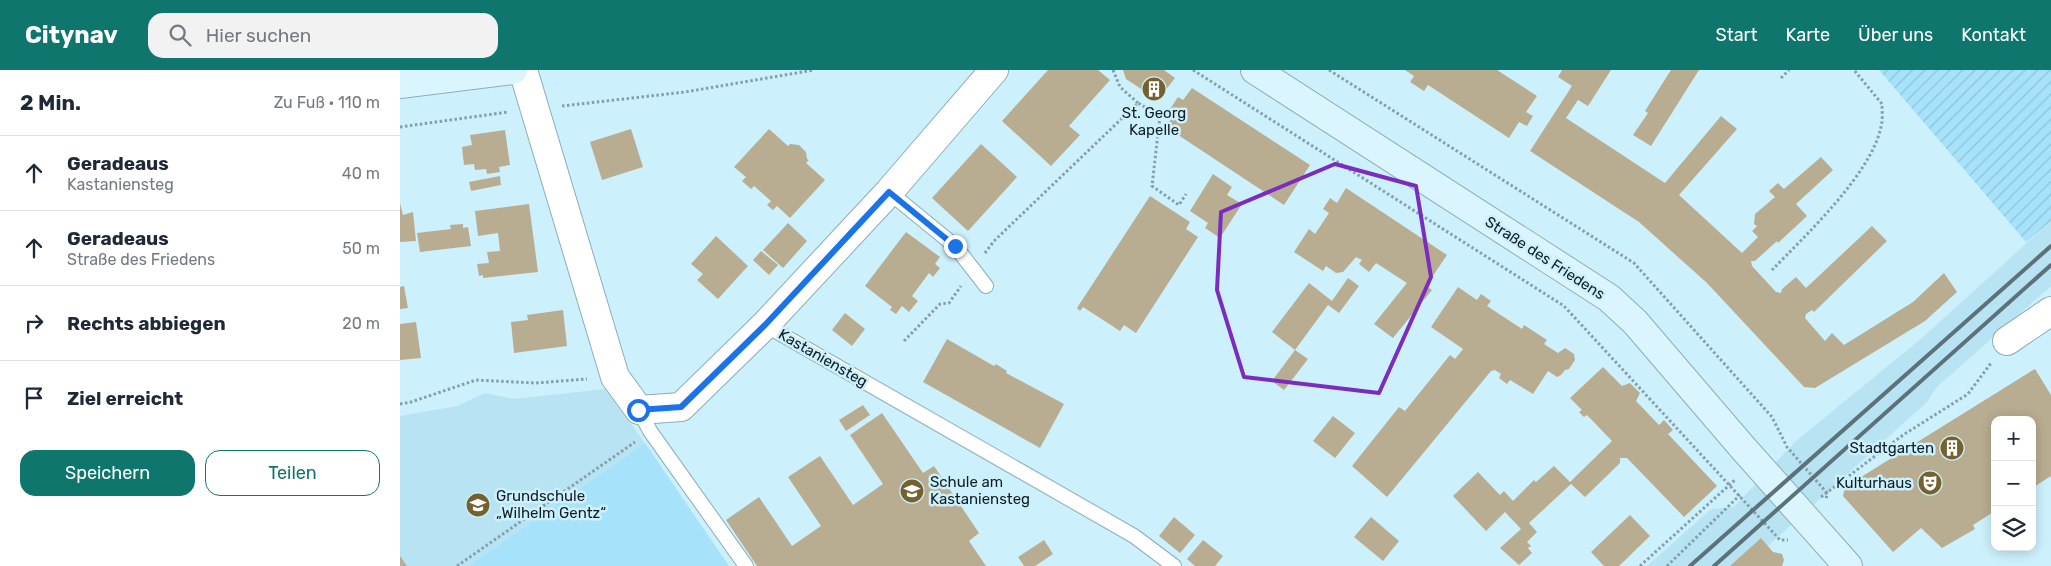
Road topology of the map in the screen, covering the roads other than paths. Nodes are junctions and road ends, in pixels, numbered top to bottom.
1 (513, 70) edge
2 (523, 70) edge
3 (994, 70) edge
4 (1256, 70) edge
5 (400, 84) edge
6 (889, 192) junction
7 (986, 286) dead end
8 (2051, 311) edge
9 (765, 325) junction
10 (2007, 340) road end
11 (644, 421) junction
12 (746, 566) edge
13 (1174, 566) edge
14 (1848, 566) edge

1 - 5 main road
2 - 11 street
3 - 6 street
4 - 14 main road, Straße des Friedens
6 - 7 lane
6 - 9 street
8 - 10 street
9 - 11 street, Kastaniensteg
9 - 13 lane, Kastaniensteg
11 - 12 lane

